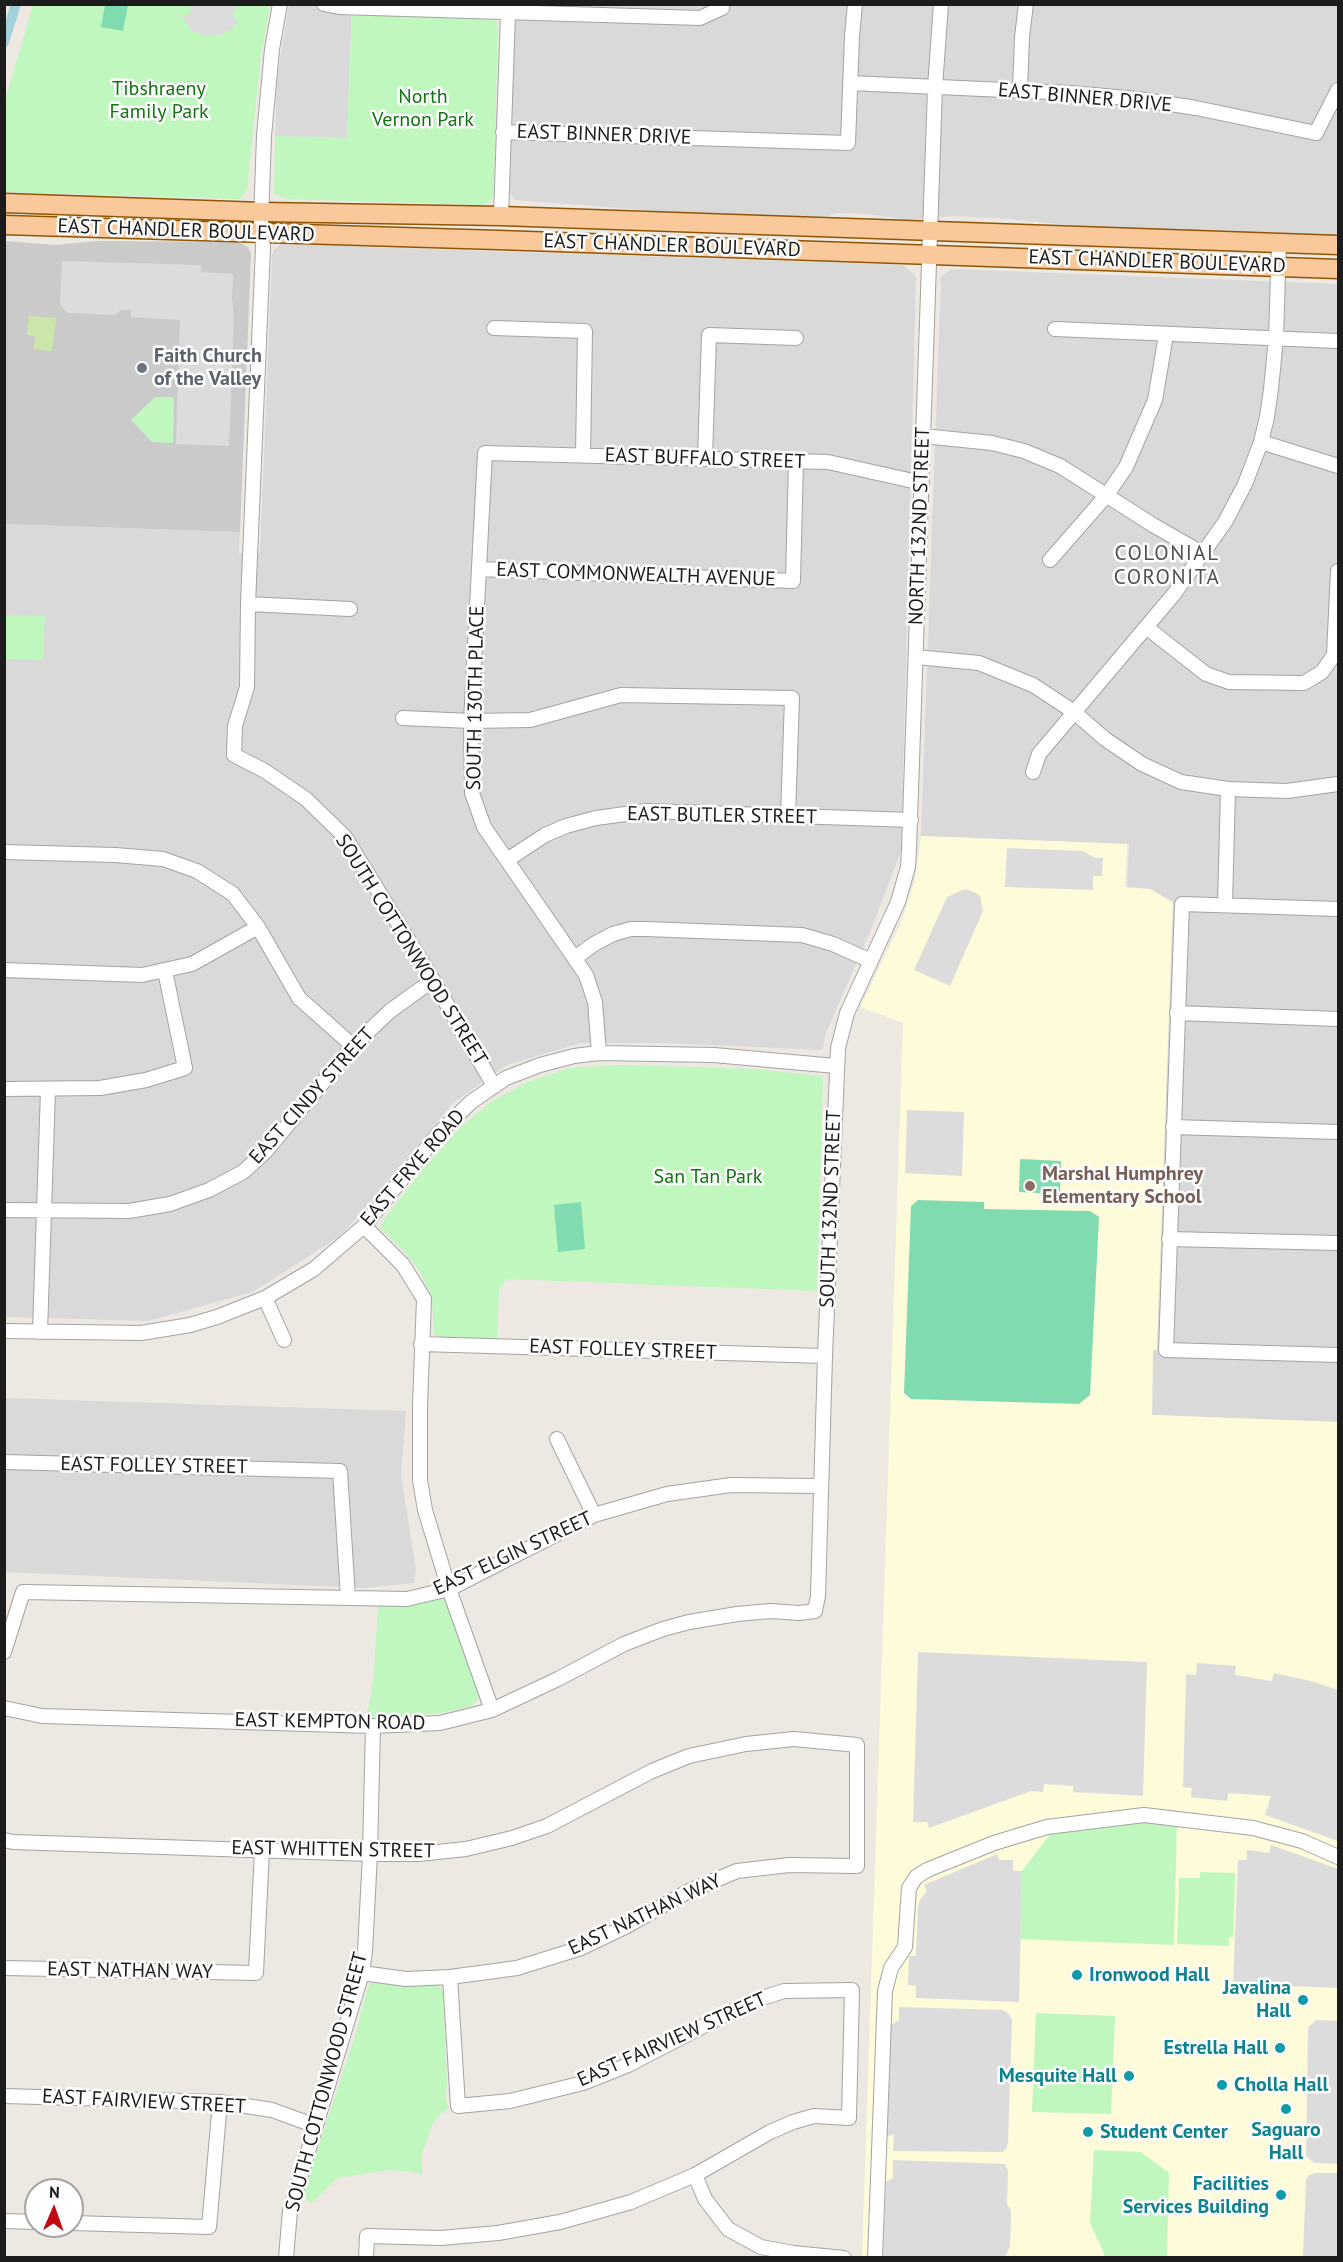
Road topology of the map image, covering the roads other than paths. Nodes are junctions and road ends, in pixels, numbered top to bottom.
1 (280, 4) edge
2 (324, 4) edge
3 (855, 4) edge
4 (941, 4) edge
5 (1026, 4) edge
6 (414, 7) edge
7 (722, 8) dead end
8 (643, 11) edge
9 (508, 13) junction
10 (850, 83) junction
11 (935, 87) junction
12 (1338, 90) edge
13 (1020, 91) junction
14 (503, 132) junction
15 (4, 203) edge
16 (143, 207) junction
17 (262, 212) junction
18 (501, 216) junction
19 (4, 225) edge
20 (72, 227) junction
21 (930, 231) junction
22 (262, 233) junction
23 (1279, 243) junction
24 (1338, 245) edge
25 (929, 254) junction
26 (1279, 267) junction
27 (1338, 268) edge
28 (494, 328) dead end
29 (1055, 329) dead end
30 (1166, 335) junction
31 (796, 338) dead end
32 (1276, 338) junction
33 (1338, 341) edge
34 (923, 436) junction
35 (1261, 442) junction
36 (485, 453) joint
37 (583, 455) junction
38 (705, 458) junction
39 (796, 461) junction
40 (1338, 466) edge
41 (922, 483) junction
42 (1106, 496) junction
43 (1202, 553) junction
44 (1050, 560) dead end
45 (479, 569) junction
46 (1338, 571) edge
47 (248, 604) junction
48 (350, 609) dead end
49 (1146, 627) junction
50 (916, 657) junction
51 (1074, 712) junction
52 (404, 718) dead end
53 (471, 721) junction
54 (1033, 772) dead end
55 (1338, 784) edge
56 (1228, 789) junction
57 (788, 816) junction
58 (911, 820) junction
59 (4, 852) edge
60 (507, 860) junction
61 (1225, 905) junction
62 (1338, 909) edge
63 (258, 927) junction
64 (575, 958) junction
65 (871, 962) junction
66 (4, 970) edge
67 (165, 971) junction
68 (433, 980) junction
69 (1177, 1013) junction
70 (1338, 1019) edge
71 (353, 1046) junction
72 (599, 1053) junction
73 (836, 1066) junction
74 (494, 1086) junction
75 (4, 1089) edge
76 (48, 1090) junction
77 (1173, 1127) junction
78 (1338, 1132) edge
79 (4, 1209) edge
80 (44, 1210) junction
81 (364, 1226) junction
82 (1169, 1239) junction
83 (1338, 1243) edge
84 (265, 1298) junction
85 (4, 1330) edge
86 (40, 1332) junction
87 (284, 1340) dead end
88 (421, 1344) junction
89 (1338, 1355) edge
90 (825, 1356) junction
91 (557, 1439) dead end
92 (4, 1462) edge
93 (821, 1486) junction
94 (594, 1515) junction
95 (449, 1589) junction
96 (348, 1599) junction
97 (815, 1611) joint
98 (4, 1652) edge
99 (4, 1708) edge
100 (492, 1710) junction
101 (373, 1726) junction
102 (4, 1840) edge
103 (262, 1850) junction
104 (370, 1854) junction
105 (1338, 1857) edge
106 (858, 1866) joint
107 (4, 1968) edge
108 (362, 1972) junction
109 (450, 1977) junction
110 (4, 2096) edge
111 (220, 2102) junction
112 (316, 2126) junction
113 (695, 2175) junction
114 (4, 2221) edge
115 (24, 2222) edge
116 (84, 2223) edge
117 (286, 2258) edge
118 (366, 2258) edge
119 (844, 2258) edge
120 (875, 2258) edge

1 - 17 street
2 - 6 street
3 - 10 street
4 - 11 street, NORTH 132ND STREET
5 - 13 street
6 - 9 street
7 - 8 street
8 - 9 street
9 - 14 street
10 - 11 street, EAST BINNER DRIVE
10 - 14 street, EAST BINNER DRIVE
11 - 13 street, EAST BINNER DRIVE
11 - 21 street, NORTH 132ND STREET
12 - 13 street, EAST BINNER DRIVE
14 - 18 street
15 - 16 main road, EAST CHANDLER BOULEVARD
16 - 17 main road, EAST CHANDLER BOULEVARD
16 - 20 main road
17 - 18 main road, EAST CHANDLER BOULEVARD
17 - 22 street
18 - 21 main road, EAST CHANDLER BOULEVARD
19 - 20 main road, EAST CHANDLER BOULEVARD
20 - 22 main road, EAST CHANDLER BOULEVARD
21 - 23 main road, EAST CHANDLER BOULEVARD
21 - 25 street, NORTH 132ND STREET
22 - 25 main road, EAST CHANDLER BOULEVARD
22 - 47 street
23 - 24 main road, EAST CHANDLER BOULEVARD
23 - 26 street
25 - 26 main road, EAST CHANDLER BOULEVARD
25 - 34 street, NORTH 132ND STREET
26 - 27 main road, EAST CHANDLER BOULEVARD
26 - 32 street
28 - 37 street
29 - 30 street
30 - 32 street
30 - 42 street
31 - 38 street
32 - 33 street
32 - 35 street
34 - 41 street, NORTH 132ND STREET
34 - 42 street
35 - 40 street
35 - 43 street
36 - 37 street, EAST BUFFALO STREET
36 - 45 street, SOUTH 130TH PLACE
37 - 38 street, EAST BUFFALO STREET
38 - 39 street, EAST BUFFALO STREET
39 - 41 street, EAST BUFFALO STREET
39 - 45 street, EAST COMMONWEALTH AVENUE
41 - 50 street, NORTH 132ND STREET
42 - 43 street
42 - 44 street
43 - 49 street
45 - 53 street, SOUTH 130TH PLACE
46 - 49 street
47 - 48 street
47 - 68 street, SOUTH COTTONWOOD STREET
49 - 51 street
50 - 51 street
50 - 58 street, NORTH 132ND STREET
51 - 54 street
51 - 56 street
52 - 53 street
53 - 57 street
53 - 60 street, SOUTH 130TH PLACE
55 - 56 street
56 - 61 street
57 - 58 street, EAST BUTLER STREET
57 - 60 street, EAST BUTLER STREET
58 - 65 street, SOUTH 132ND STREET
59 - 63 street
60 - 64 street, SOUTH 130TH PLACE
61 - 62 street
61 - 69 street
63 - 67 street
63 - 71 street
64 - 65 street
64 - 72 street, SOUTH 130TH PLACE
65 - 73 street, SOUTH 132ND STREET
66 - 67 street
67 - 76 street
68 - 71 street, EAST CINDY STREET
68 - 74 street, SOUTH COTTONWOOD STREET
69 - 70 street
69 - 77 street
71 - 80 street, EAST CINDY STREET
72 - 73 street, EAST FRYE ROAD
72 - 74 street, EAST FRYE ROAD
73 - 90 street, SOUTH 132ND STREET
74 - 81 street, EAST FRYE ROAD
75 - 76 street
76 - 80 street
77 - 78 street
77 - 82 street
79 - 80 street, EAST CINDY STREET
80 - 86 street
81 - 84 street, EAST FRYE ROAD
81 - 88 street
82 - 83 street
82 - 89 street
84 - 86 street, EAST FRYE ROAD
84 - 87 street
85 - 86 street, EAST FRYE ROAD
88 - 90 street, EAST FOLLEY STREET
88 - 95 street
90 - 93 street, SOUTH 132ND STREET
91 - 94 street
92 - 96 street, EAST FOLLEY STREET
93 - 94 street, EAST ELGIN STREET
93 - 97 street, SOUTH 132ND STREET
94 - 95 street, EAST ELGIN STREET
95 - 96 street, EAST ELGIN STREET
95 - 100 street
96 - 98 street, EAST ELGIN STREET
97 - 100 street, EAST KEMPTON ROAD
99 - 101 street, EAST KEMPTON ROAD
100 - 101 street, EAST KEMPTON ROAD
101 - 104 street, SOUTH COTTONWOOD STREET
102 - 103 street, EAST WHITTEN STREET
103 - 104 street, EAST WHITTEN STREET
103 - 107 street, EAST NATHAN WAY
104 - 106 street, EAST WHITTEN STREET
104 - 108 street, SOUTH COTTONWOOD STREET
105 - 120 street
106 - 109 street, EAST NATHAN WAY
108 - 109 street, EAST NATHAN WAY
108 - 112 street, SOUTH COTTONWOOD STREET
109 - 113 street, EAST FAIRVIEW STREET
110 - 111 street, EAST FAIRVIEW STREET
111 - 112 street, EAST FAIRVIEW STREET
111 - 116 street
112 - 117 street, SOUTH COTTONWOOD STREET
113 - 118 street
113 - 119 street
114 - 115 street

